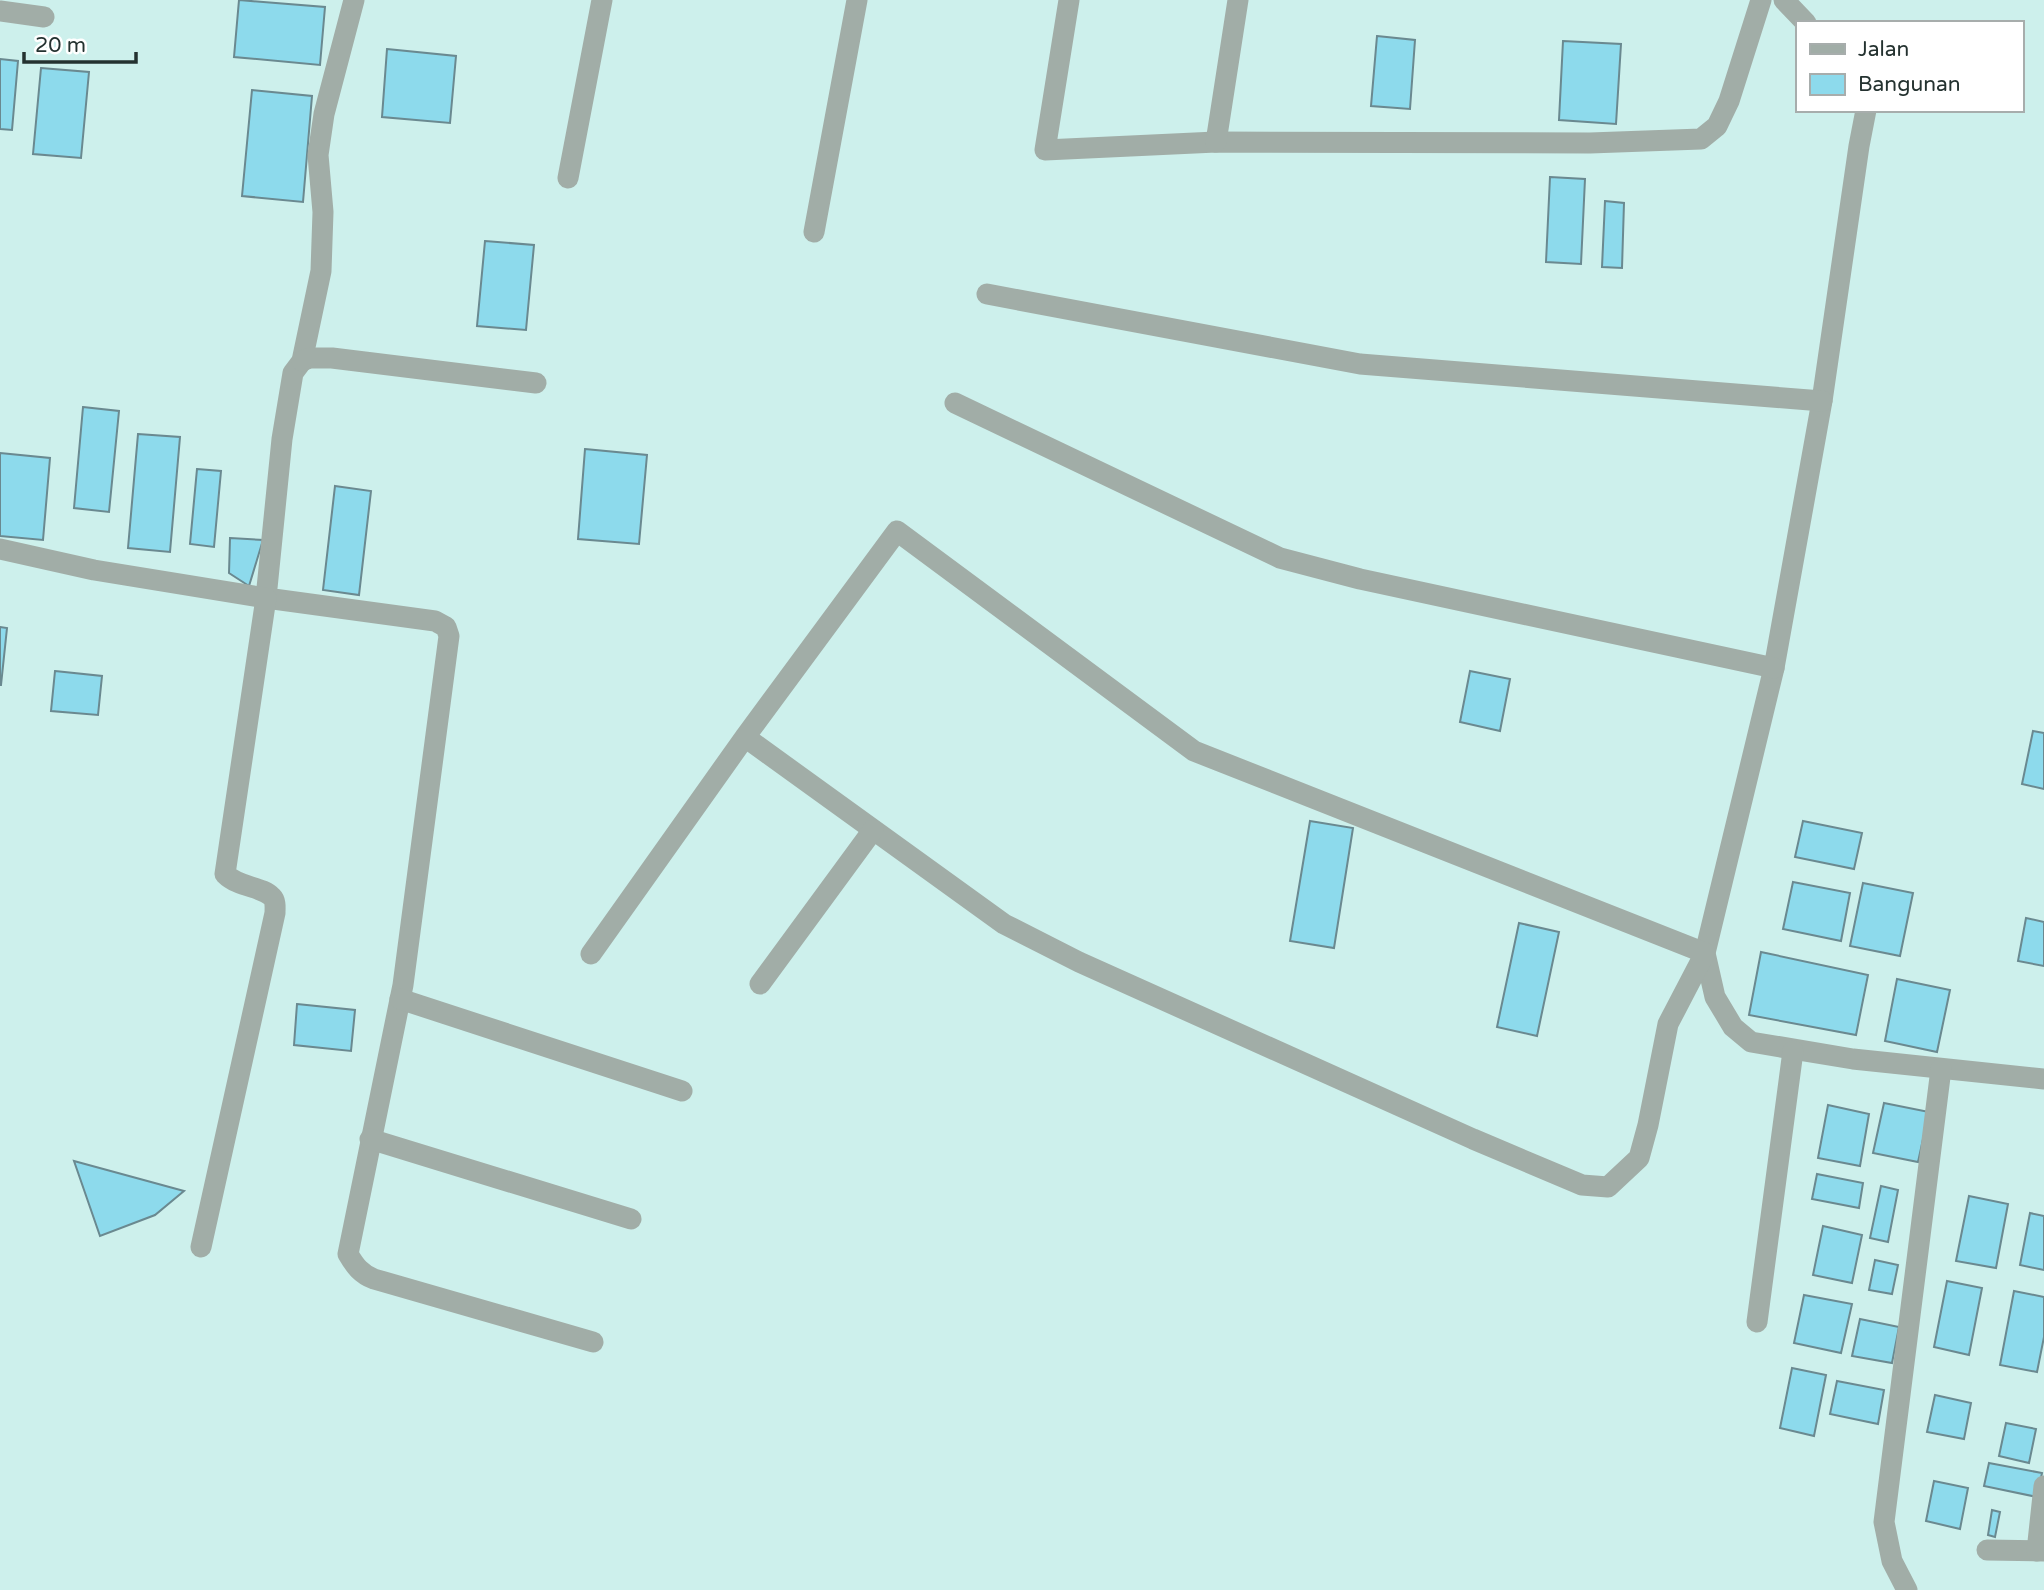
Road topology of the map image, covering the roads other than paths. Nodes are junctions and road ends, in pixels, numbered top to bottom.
1 (354, 0) edge
2 (602, 0) edge
3 (857, 0) edge
4 (1069, 0) edge
5 (1238, 0) edge
6 (1761, 0) edge
7 (1784, 0) edge
8 (0, 11) edge
9 (44, 17) dead end
10 (1804, 21) edge
11 (1866, 112) edge
12 (1216, 142) junction
13 (568, 178) dead end
14 (814, 232) dead end
15 (987, 294) dead end
16 (302, 361) junction
17 (536, 383) dead end
18 (1822, 401) junction
19 (955, 403) dead end
20 (0, 549) edge
21 (266, 598) junction
22 (1774, 667) junction
23 (745, 737) junction
24 (873, 830) junction
25 (1705, 953) junction
26 (591, 954) dead end
27 (760, 984) dead end
28 (400, 999) junction
29 (1793, 1051) junction
30 (1941, 1069) junction
31 (2044, 1079) edge
32 (682, 1091) dead end
33 (370, 1139) junction
34 (631, 1219) dead end
35 (201, 1247) dead end
36 (1757, 1322) dead end
37 (593, 1342) dead end
38 (2044, 1486) edge
39 (1987, 1550) dead end
40 (2040, 1551) edge
41 (1907, 1590) edge

1 - 16 street
2 - 13 street
3 - 14 street
4 - 12 street
5 - 12 street
6 - 12 street
7 - 10 street
8 - 9 street
11 - 18 street
15 - 18 street
16 - 17 street
16 - 21 street
18 - 22 street
19 - 22 street
20 - 21 street
21 - 28 street
21 - 35 street
22 - 25 street
23 - 24 street
23 - 25 street
23 - 26 street
24 - 25 street
24 - 27 street
25 - 29 street
28 - 32 street
28 - 33 street
29 - 30 street
29 - 36 street
30 - 31 street
30 - 41 street
33 - 34 street
33 - 37 street
38 - 40 street
39 - 40 street

